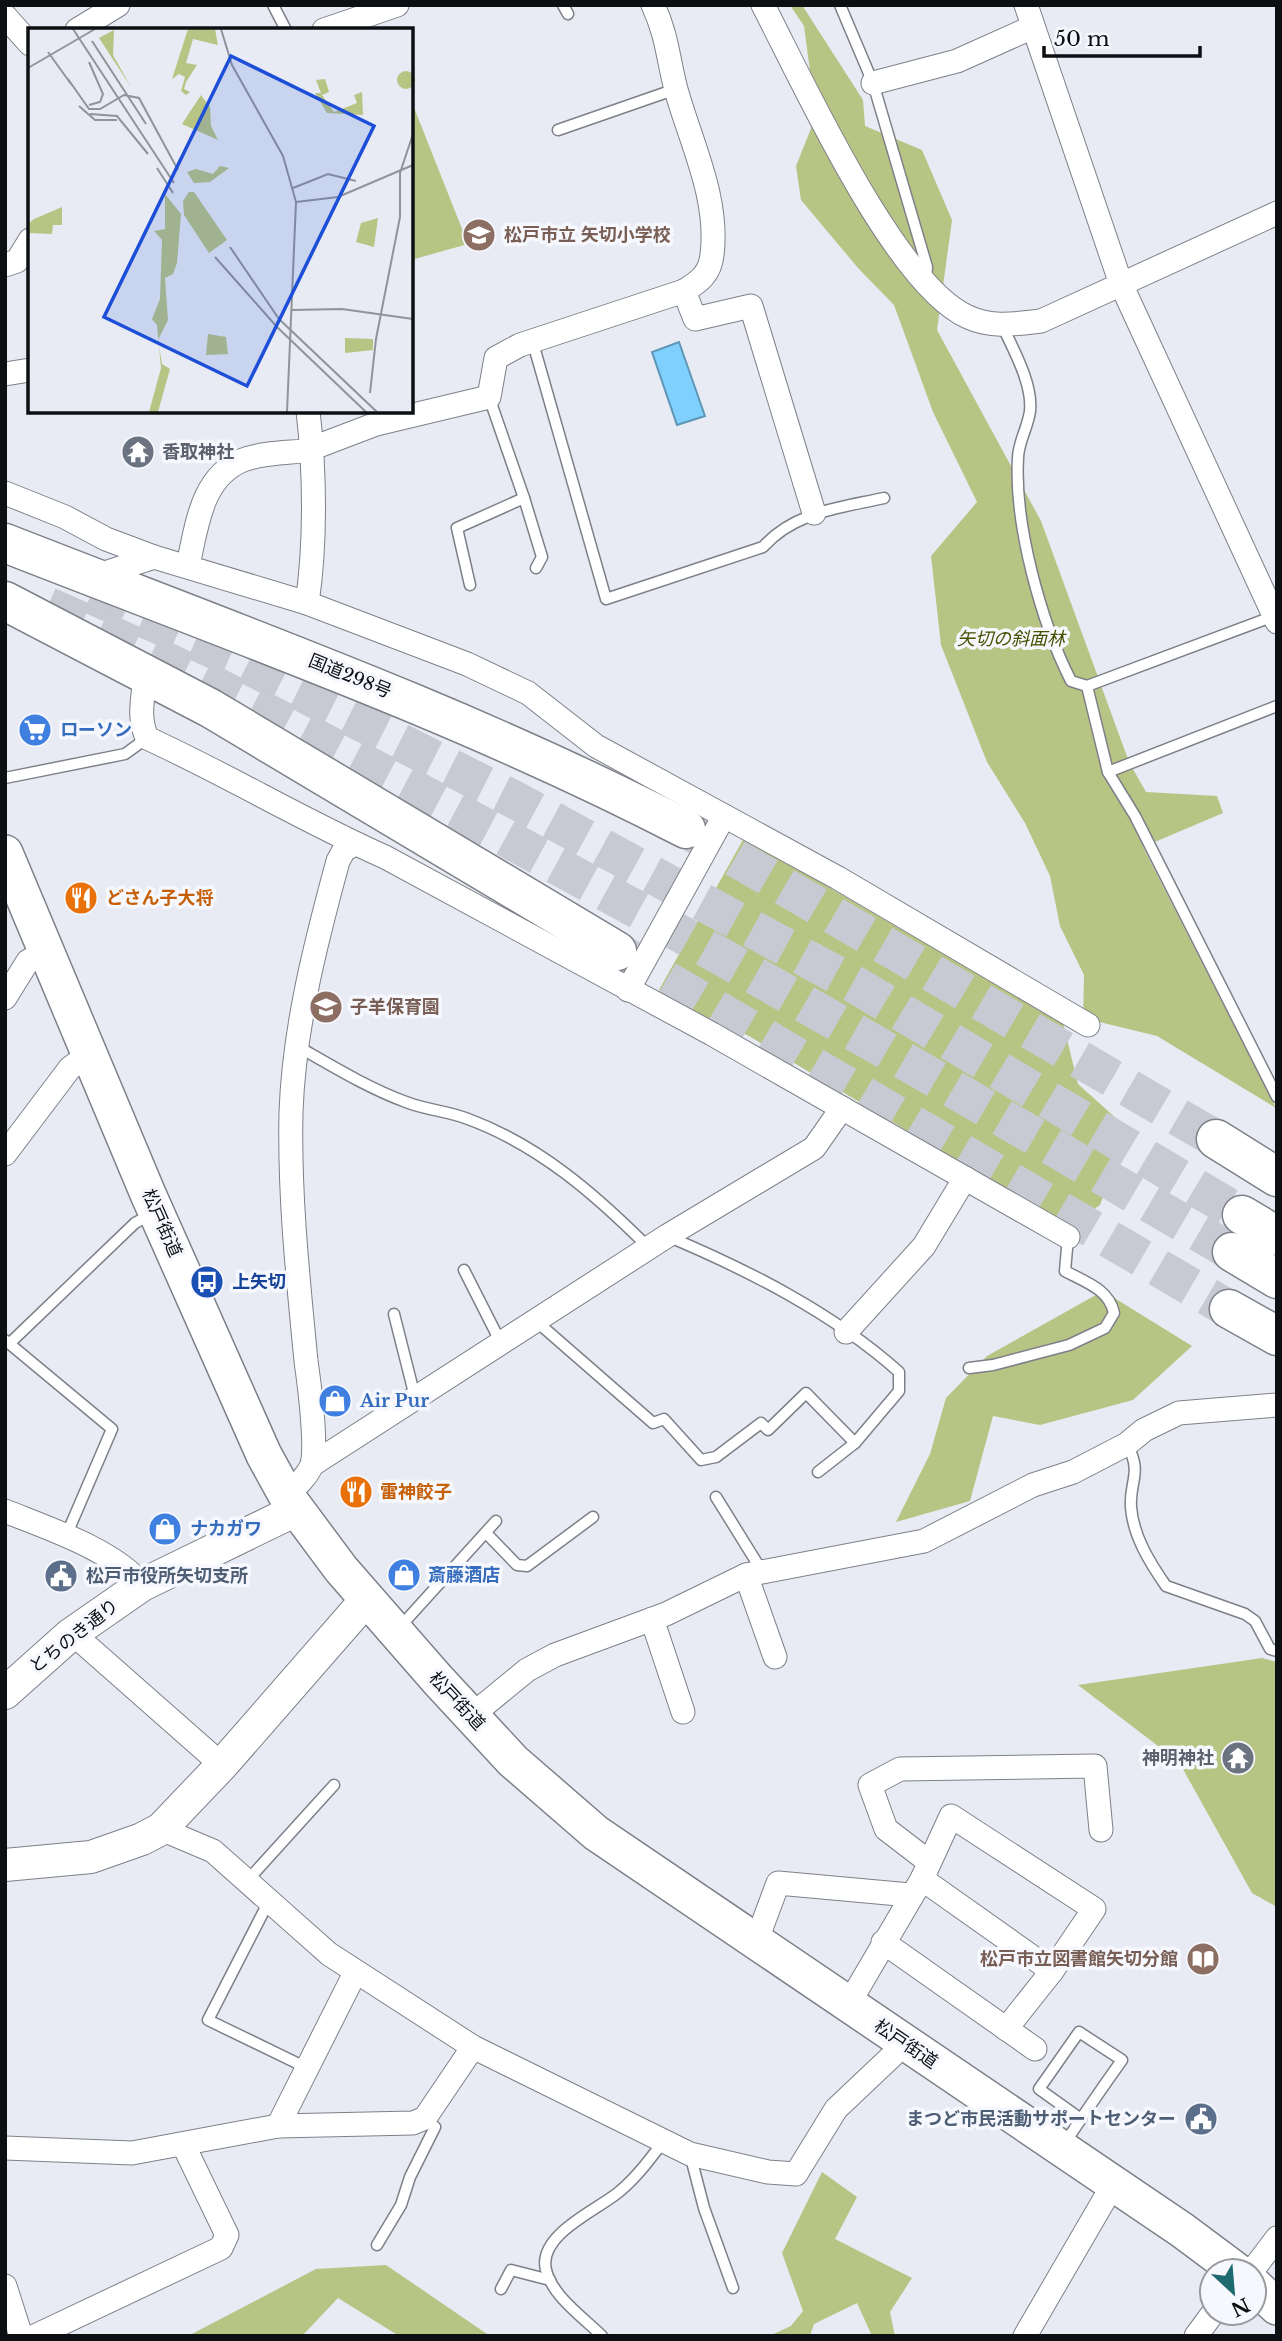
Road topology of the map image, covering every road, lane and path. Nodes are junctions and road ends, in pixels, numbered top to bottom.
1 (117, 5) edge
2 (272, 5) edge
3 (397, 5) edge
4 (653, 5) edge
5 (763, 5) edge
6 (839, 5) edge
7 (1026, 5) edge
8 (1034, 27) junction
9 (79, 28) edge
10 (285, 28) edge
11 (330, 28) edge
12 (873, 83) junction
13 (676, 89) junction
14 (558, 131) dead end
15 (1277, 213) edge
16 (28, 243) edge
17 (5, 265) edge
18 (1121, 284) junction
19 (926, 285) junction
20 (684, 291) junction
21 (1002, 325) junction
22 (533, 343) junction
23 (28, 370) edge
24 (5, 374) edge
25 (489, 397) junction
26 (308, 413) edge
27 (313, 449) junction
28 (5, 493) edge
29 (524, 498) junction
30 (884, 498) dead end
31 (814, 513) junction
32 (5, 543) edge
33 (154, 557) junction
34 (188, 565) junction
35 (536, 568) dead end
36 (93, 577) junction
37 (470, 585) dead end
38 (5, 601) edge
39 (307, 603) junction
40 (1275, 619) edge
41 (145, 673) junction
42 (1087, 686) junction
43 (1277, 706) edge
44 (146, 738) junction
45 (1108, 772) junction
46 (5, 778) edge
47 (724, 816) junction
48 (685, 829) tunnel mouth
49 (355, 844) junction
50 (5, 853) edge
51 (617, 951) tunnel mouth
52 (46, 952) junction
53 (628, 990) junction
54 (5, 998) edge
55 (1088, 1025) dead end
56 (297, 1046) junction
57 (90, 1054) junction
58 (1277, 1097) edge
59 (842, 1108) junction
60 (1216, 1139) tunnel mouth
61 (5, 1154) edge
62 (1277, 1177) edge
63 (965, 1178) junction
64 (157, 1211) junction
65 (1242, 1215) tunnel mouth
66 (1277, 1236) edge
67 (1068, 1237) joint
68 (658, 1242) junction
69 (1231, 1252) tunnel mouth
70 (464, 1270) dead end
71 (1277, 1279) edge
72 (1229, 1309) tunnel mouth
73 (394, 1314) dead end
74 (536, 1321) junction
75 (846, 1332) junction
76 (1273, 1334) edge
77 (7, 1342) edge
78 (502, 1343) junction
79 (969, 1367) dead end
80 (415, 1397) junction
81 (1277, 1405) edge
82 (855, 1443) junction
83 (1127, 1444) junction
84 (313, 1464) junction
85 (818, 1472) dead end
86 (716, 1497) dead end
87 (291, 1502) junction
88 (5, 1511) edge
89 (593, 1517) dead end
90 (496, 1521) dead end
91 (486, 1533) junction
92 (66, 1536) junction
93 (754, 1573) junction
94 (142, 1585) junction
95 (366, 1600) junction
96 (652, 1619) junction
97 (395, 1633) junction
98 (70, 1635) junction
99 (1277, 1651) edge
100 (775, 1657) dead end
101 (5, 1692) edge
102 (682, 1712) dead end
103 (471, 1716) junction
104 (222, 1765) junction
105 (334, 1786) dead end
106 (161, 1829) junction
107 (1101, 1830) dead end
108 (5, 1865) edge
109 (920, 1879) junction
110 (247, 1881) junction
111 (269, 1901) junction
112 (756, 1942) junction
113 (883, 1942) junction
114 (1052, 1971) junction
115 (355, 1973) junction
116 (848, 2005) junction
117 (1006, 2029) junction
118 (902, 2041) junction
119 (473, 2047) junction
120 (1035, 2049) dead end
121 (305, 2067) junction
122 (425, 2118) junction
123 (1081, 2119) junction
124 (278, 2126) junction
125 (663, 2142) junction
126 (183, 2144) junction
127 (5, 2147) edge
128 (1062, 2148) junction
129 (690, 2154) junction
130 (1114, 2183) junction
131 (1277, 2238) edge
132 (377, 2245) dead end
133 (1217, 2257) edge
134 (1263, 2257) edge
135 (550, 2280) junction
136 (5, 2286) edge
137 (733, 2288) dead end
138 (501, 2289) dead end
139 (21, 2336) edge
140 (35, 2336) edge
141 (602, 2336) edge
142 (1025, 2336) edge

1 - 9 street
2 - 10 lane
3 - 11 street
4 - 13 street
5 - 19 street
6 - 12 lane
7 - 8 street
8 - 12 street
8 - 18 street
12 - 19 lane
13 - 14 lane
13 - 20 street
15 - 18 street
16 - 17 street
18 - 21 street
18 - 40 street
19 - 21 street
20 - 22 street
20 - 31 street
21 - 42 lane
22 - 25 street
22 - 31 lane
23 - 24 street
25 - 27 street
25 - 29 lane
26 - 27 street
27 - 34 street
27 - 39 street
28 - 33 street
29 - 35 lane
29 - 37 lane
30 - 31 lane
32 - 36 highway, 国道298号
33 - 34 street
33 - 36 street
34 - 39 street
36 - 48 highway, 国道298号
38 - 41 highway
39 - 47 street
40 - 42 lane
41 - 44 street
41 - 51 highway
42 - 45 lane
43 - 45 lane
44 - 46 lane
44 - 49 street
45 - 58 lane
47 - 53 street
47 - 55 street
49 - 53 street
49 - 56 street
50 - 52 main road, 松戸街道
52 - 54 street
52 - 57 main road, 松戸街道
53 - 59 street
56 - 68 lane
56 - 84 street
57 - 61 street
57 - 64 main road, 松戸街道
59 - 63 street
59 - 68 street
60 - 62 highway
63 - 67 street
63 - 75 street
64 - 77 lane
64 - 87 main road, 松戸街道
65 - 66 highway
67 - 79 lane
68 - 74 street
68 - 75 lane
69 - 71 highway
70 - 78 lane
72 - 76 highway
73 - 80 lane
74 - 78 street
74 - 82 lane
75 - 82 lane
77 - 92 lane
78 - 80 street
80 - 84 street
81 - 83 street
82 - 85 lane
83 - 93 street
83 - 99 lane
84 - 87 street
86 - 93 lane
87 - 94 street, とちのき通り
87 - 95 main road, 松戸街道
88 - 92 street
89 - 91 lane
90 - 91 lane
91 - 97 lane
92 - 94 street
93 - 96 street
93 - 100 street
94 - 98 street, とちのき通り
95 - 97 main road, 松戸街道
95 - 104 street
96 - 102 street
96 - 103 street
97 - 103 main road, 松戸街道
98 - 101 street, とちのき通り
98 - 104 street
103 - 112 main road, 松戸街道
104 - 106 street
105 - 110 lane
106 - 108 street
106 - 110 street
107 - 109 street
109 - 112 street
109 - 113 street
109 - 114 street
109 - 114 street
110 - 111 street
111 - 115 street
111 - 121 lane
112 - 116 main road, 松戸街道
113 - 116 street
113 - 117 street
114 - 117 street
115 - 119 street
115 - 121 street
116 - 118 main road, 松戸街道
117 - 120 street
118 - 128 main road, 松戸街道
118 - 129 street
119 - 122 street
119 - 125 street
121 - 124 street
122 - 124 street
122 - 132 lane
123 - 123 lane
123 - 128 lane
124 - 126 street
125 - 129 street
125 - 135 lane
126 - 127 street
126 - 140 street
128 - 130 main road, 松戸街道
129 - 137 lane
130 - 133 main road, 松戸街道
130 - 142 street
131 - 134 street
135 - 138 lane
135 - 141 lane
136 - 139 street

